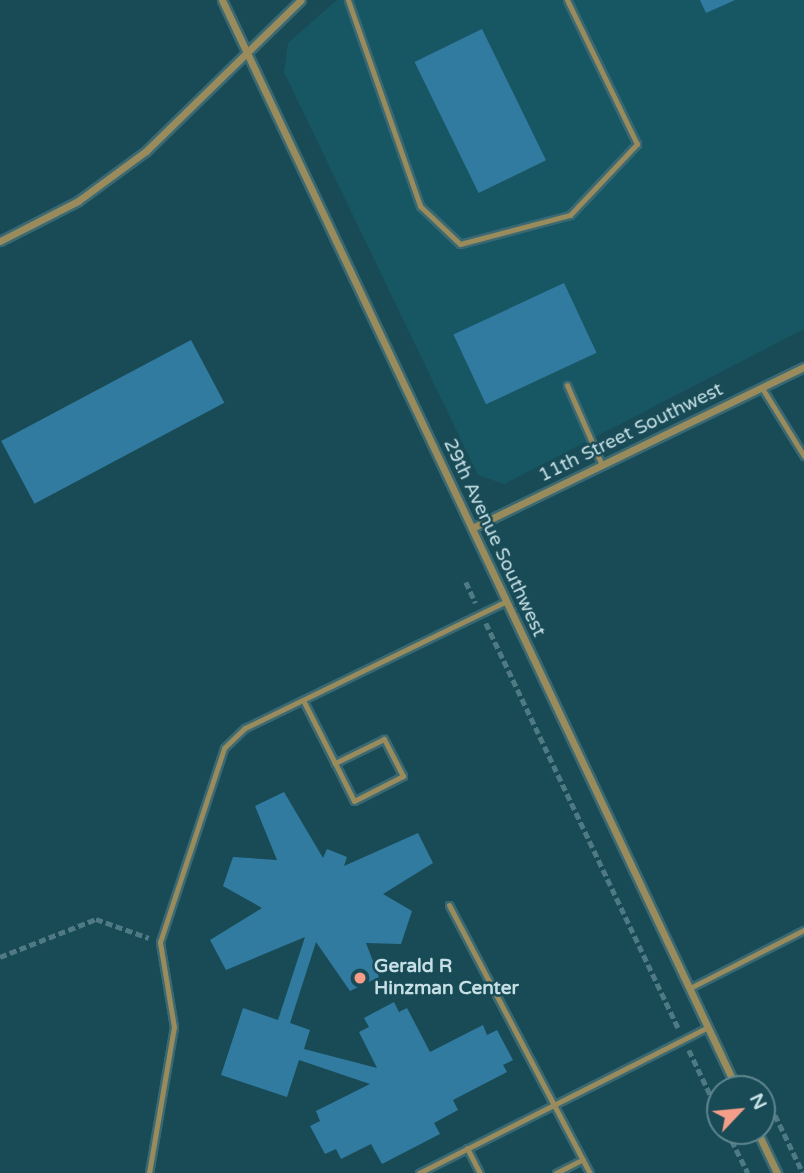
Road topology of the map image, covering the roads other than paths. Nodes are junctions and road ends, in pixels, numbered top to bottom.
1 (222, 0) edge
2 (301, 0) edge
3 (348, 0) edge
4 (567, 0) edge
5 (247, 50) junction
6 (0, 241) edge
7 (804, 367) edge
8 (567, 385) dead end
9 (762, 387) junction
10 (804, 456) edge
11 (602, 465) junction
12 (472, 528) junction
13 (507, 601) junction
14 (303, 700) junction
15 (335, 763) junction
16 (449, 905) dead end
17 (804, 930) edge
18 (690, 988) junction
19 (708, 1027) junction
20 (730, 1075) edge
21 (554, 1105) junction
22 (764, 1145) edge
23 (467, 1148) junction
24 (583, 1159) junction
25 (149, 1173) edge
26 (419, 1173) edge
27 (480, 1173) edge
28 (556, 1173) edge
29 (590, 1173) edge
30 (777, 1173) edge

1 - 5 street, 29th Avenue Southwest
2 - 5 street
3 - 4 lane
5 - 6 street
5 - 12 street, 29th Avenue Southwest
7 - 9 street, 11th Street Southwest
8 - 11 lane
9 - 10 lane
9 - 11 street, 11th Street Southwest
11 - 12 street, 11th Street Southwest
12 - 13 street, 29th Avenue Southwest
13 - 14 lane
13 - 18 street, 29th Avenue Southwest
14 - 15 lane
14 - 25 lane
15 - 15 lane
16 - 21 lane
17 - 18 lane
18 - 19 street, 29th Avenue Southwest
19 - 20 street, 29th Avenue Southwest
19 - 21 lane
21 - 23 lane
21 - 24 lane
22 - 30 street
23 - 26 lane
23 - 27 lane
24 - 28 lane
24 - 29 lane

